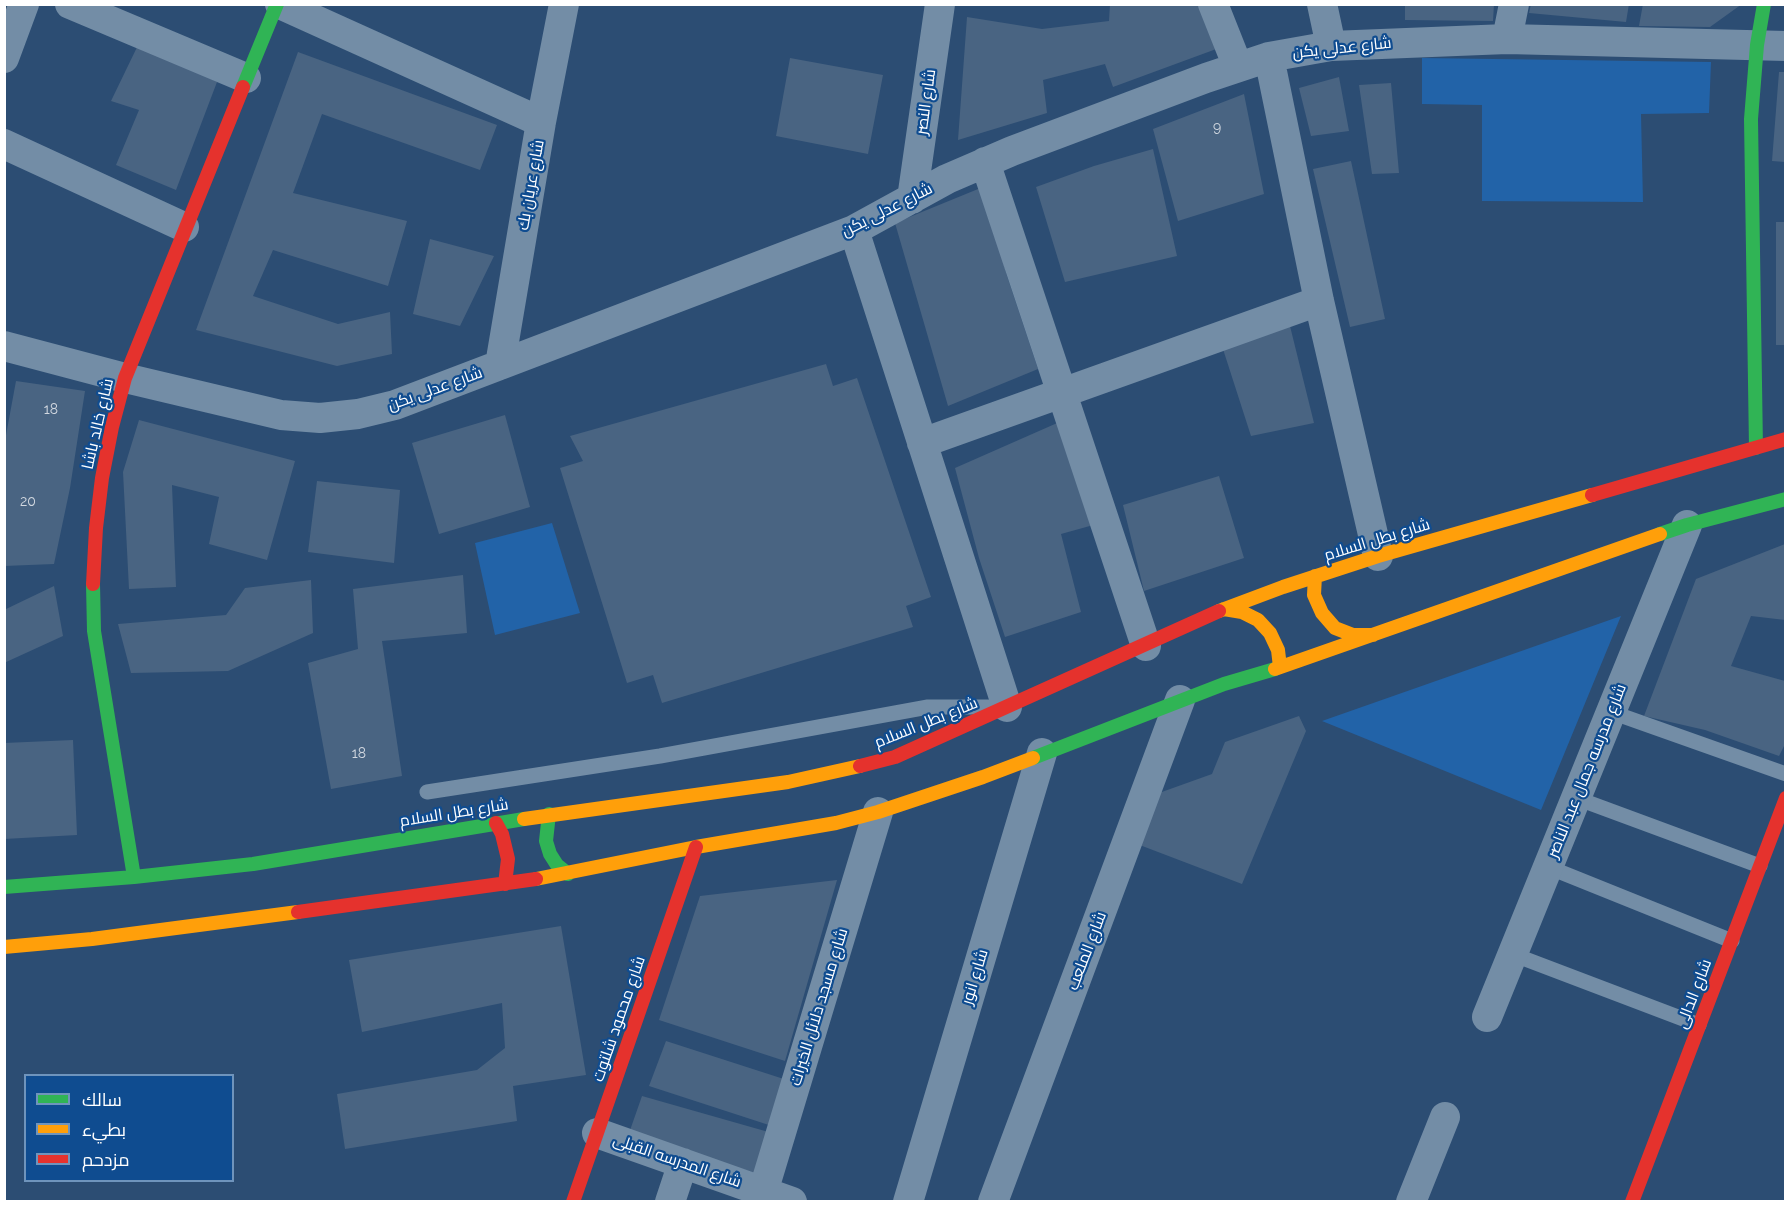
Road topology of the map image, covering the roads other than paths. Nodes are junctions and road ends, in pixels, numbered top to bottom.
1 (24, 4) edge
2 (70, 4) edge
3 (278, 4) edge
4 (564, 4) edge
5 (940, 4) edge
6 (1213, 4) edge
7 (1322, 4) edge
8 (1514, 4) edge
9 (1764, 4) edge
10 (1507, 39) junction
11 (1771, 45) edge
12 (1331, 46) junction
13 (1269, 57) junction
14 (4, 58) edge
15 (1238, 67) junction
16 (246, 78) junction
17 (542, 122) junction
18 (4, 144) edge
19 (986, 162) junction
20 (912, 199) junction
21 (184, 227) junction
22 (854, 230) junction
23 (1319, 302) junction
24 (4, 346) edge
25 (500, 365) junction
26 (125, 378) junction
27 (1062, 393) junction
28 (1785, 439) edge
29 (922, 443) junction
30 (1756, 448) junction
31 (1785, 500) edge
32 (1688, 525) junction
33 (1378, 556) junction
34 (1315, 576) junction
35 (1224, 609) junction
36 (1372, 635) junction
37 (1146, 646) junction
38 (1280, 667) junction
39 (1180, 700) junction
40 (1007, 707) junction
41 (1611, 712) junction
42 (1042, 753) junction
43 (1785, 774) edge
44 (427, 792) dead end
45 (1576, 798) junction
46 (1785, 798) edge
47 (878, 812) junction
48 (549, 814) junction
49 (496, 823) junction
50 (696, 847) junction
51 (1760, 866) junction
52 (1548, 867) junction
53 (568, 874) junction
54 (134, 877) junction
55 (505, 884) junction
56 (4, 887) edge
57 (1731, 940) junction
58 (4, 947) edge
59 (1512, 954) junction
60 (1486, 1017) dead end
61 (1699, 1025) junction
62 (1445, 1117) dead end
63 (597, 1133) junction
64 (683, 1163) junction
65 (761, 1196) edge
66 (1418, 1199) edge
67 (573, 1202) edge
68 (670, 1202) edge
69 (792, 1202) edge
70 (908, 1202) edge
71 (993, 1202) edge
72 (1632, 1202) edge

1 - 14 street
2 - 16 street
3 - 16 main road, شارع خالد باشا
3 - 17 street
4 - 17 street, شارع عريان بك
5 - 20 street, شارع النصر
6 - 15 street
7 - 12 street
8 - 10 street
9 - 11 main road
10 - 11 street, شارع عدلى يكن
10 - 12 street, شارع عدلى يكن
11 - 30 main road
12 - 13 street, شارع عدلى يكن
13 - 15 street, شارع عدلى يكن
13 - 23 street
15 - 19 street, شارع عدلى يكن
16 - 21 main road, شارع خالد باشا
17 - 25 street, شارع عريان بك
18 - 21 street
19 - 20 street, شارع عدلى يكن
19 - 27 street
20 - 22 street, شارع عدلى يكن
21 - 26 main road, شارع خالد باشا
22 - 25 street, شارع عدلى يكن
22 - 29 street
23 - 27 street
23 - 33 street
24 - 26 street, شارع عدلى يكن
25 - 26 street, شارع عدلى يكن
26 - 54 main road, شارع خالد باشا
27 - 29 street
27 - 37 street
28 - 30 main road, شارع بطل السلام
29 - 40 street
30 - 33 main road, شارع بطل السلام
31 - 32 main road
32 - 36 main road
32 - 41 street, شارع مدرسه جمال عبد الناصر
33 - 34 main road, شارع بطل السلام
34 - 35 main road, شارع بطل السلام
34 - 36 main road
35 - 37 main road, شارع بطل السلام
35 - 38 main road
36 - 38 main road
37 - 40 main road, شارع بطل السلام
38 - 39 main road
39 - 42 main road
39 - 71 street, شارع الملعب
40 - 44 lane
40 - 48 main road, شارع بطل السلام
41 - 43 lane
41 - 45 street, شارع مدرسه جمال عبد الناصر
42 - 47 main road
42 - 70 street, شارع انور
45 - 51 lane
45 - 52 street, شارع مدرسه جمال عبد الناصر
46 - 51 main road, شارع الدالى
47 - 50 main road
47 - 65 street, شارع مسجد دلائل الخيرات
48 - 49 main road, شارع بطل السلام
48 - 53 main road
49 - 54 main road, شارع بطل السلام
49 - 55 main road
50 - 53 main road
50 - 63 main road, شارع محمود شلتوت
51 - 57 main road, شارع الدالى
52 - 57 lane
52 - 59 street, شارع مدرسه جمال عبد الناصر
53 - 55 main road
54 - 56 main road, شارع بطل السلام
55 - 58 main road
57 - 61 main road, شارع الدالى
59 - 60 street, شارع مدرسه جمال عبد الناصر
59 - 61 lane
61 - 72 main road, شارع الدالى
62 - 66 street
63 - 64 street, شارع المدرسه القبلى
63 - 67 main road, شارع محمود شلتوت
64 - 65 street, شارع المدرسه القبلى
64 - 68 street
65 - 69 street, شارع المدرسه القبلى

